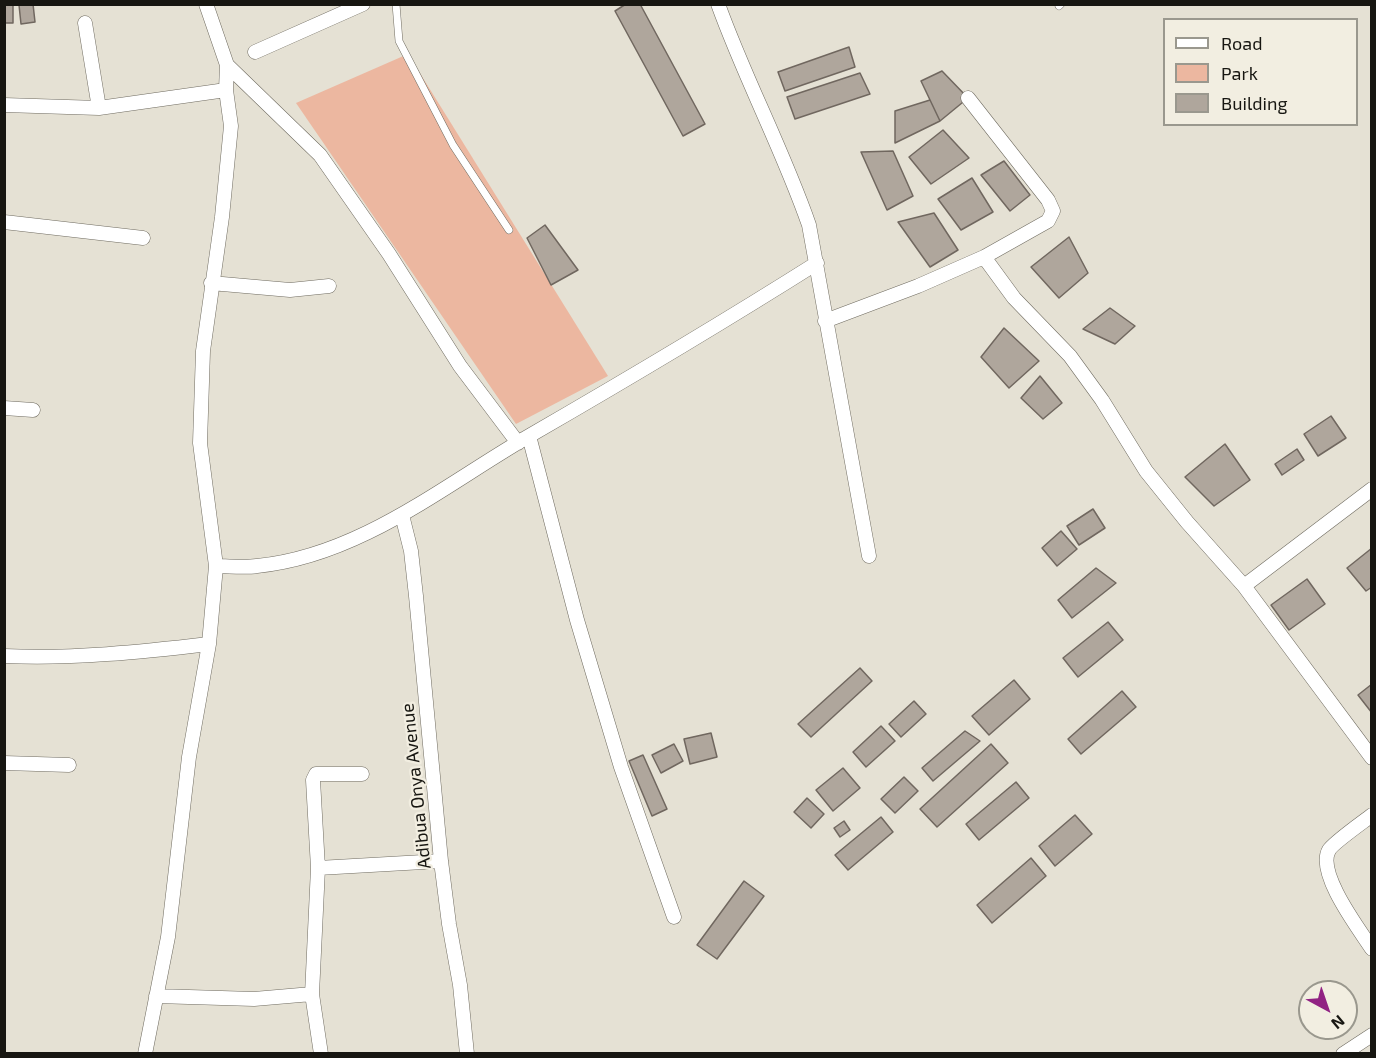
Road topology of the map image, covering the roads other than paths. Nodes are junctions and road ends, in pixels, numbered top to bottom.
1 (206, 4) edge
2 (363, 4) edge
3 (396, 4) edge
4 (718, 4) edge
5 (85, 23) dead end
6 (255, 52) dead end
7 (227, 65) junction
8 (226, 90) junction
9 (968, 98) dead end
10 (4, 105) edge
11 (99, 108) junction
12 (4, 222) edge
13 (509, 230) dead end
14 (143, 238) dead end
15 (984, 257) junction
16 (818, 263) junction
17 (211, 283) junction
18 (329, 286) dead end
19 (825, 321) junction
20 (4, 408) edge
21 (33, 410) dead end
22 (524, 440) junction
23 (1371, 489) edge
24 (402, 515) junction
25 (869, 556) dead end
26 (216, 566) junction
27 (1244, 586) junction
28 (209, 644) junction
29 (4, 656) edge
30 (1371, 758) edge
31 (4, 763) edge
32 (69, 765) dead end
33 (362, 774) dead end
34 (1371, 815) edge
35 (441, 861) junction
36 (318, 868) junction
37 (674, 918) dead end
38 (1371, 949) edge
39 (312, 994) junction
40 (156, 996) junction
41 (1371, 1035) edge
42 (145, 1053) edge
43 (321, 1053) edge
44 (467, 1053) edge
45 (1342, 1053) edge

1 - 7 street
2 - 6 street
3 - 13 lane
4 - 16 street
5 - 11 street
7 - 8 street
7 - 22 street
8 - 11 street
8 - 17 street
9 - 15 street
10 - 11 street
12 - 14 street
15 - 19 street
15 - 27 street
16 - 19 street
16 - 22 street
17 - 18 street
17 - 26 street
19 - 25 street
20 - 21 street
22 - 24 street
22 - 37 street
23 - 27 street
24 - 26 street
24 - 35 street, Adibua Onya Avenue
26 - 28 street
27 - 30 street
28 - 29 street
28 - 40 street
31 - 32 street
33 - 36 street
34 - 38 street
35 - 36 street
35 - 44 street, Adibua Onya Avenue
36 - 39 street
39 - 40 street
39 - 43 street
40 - 42 street
41 - 45 street

